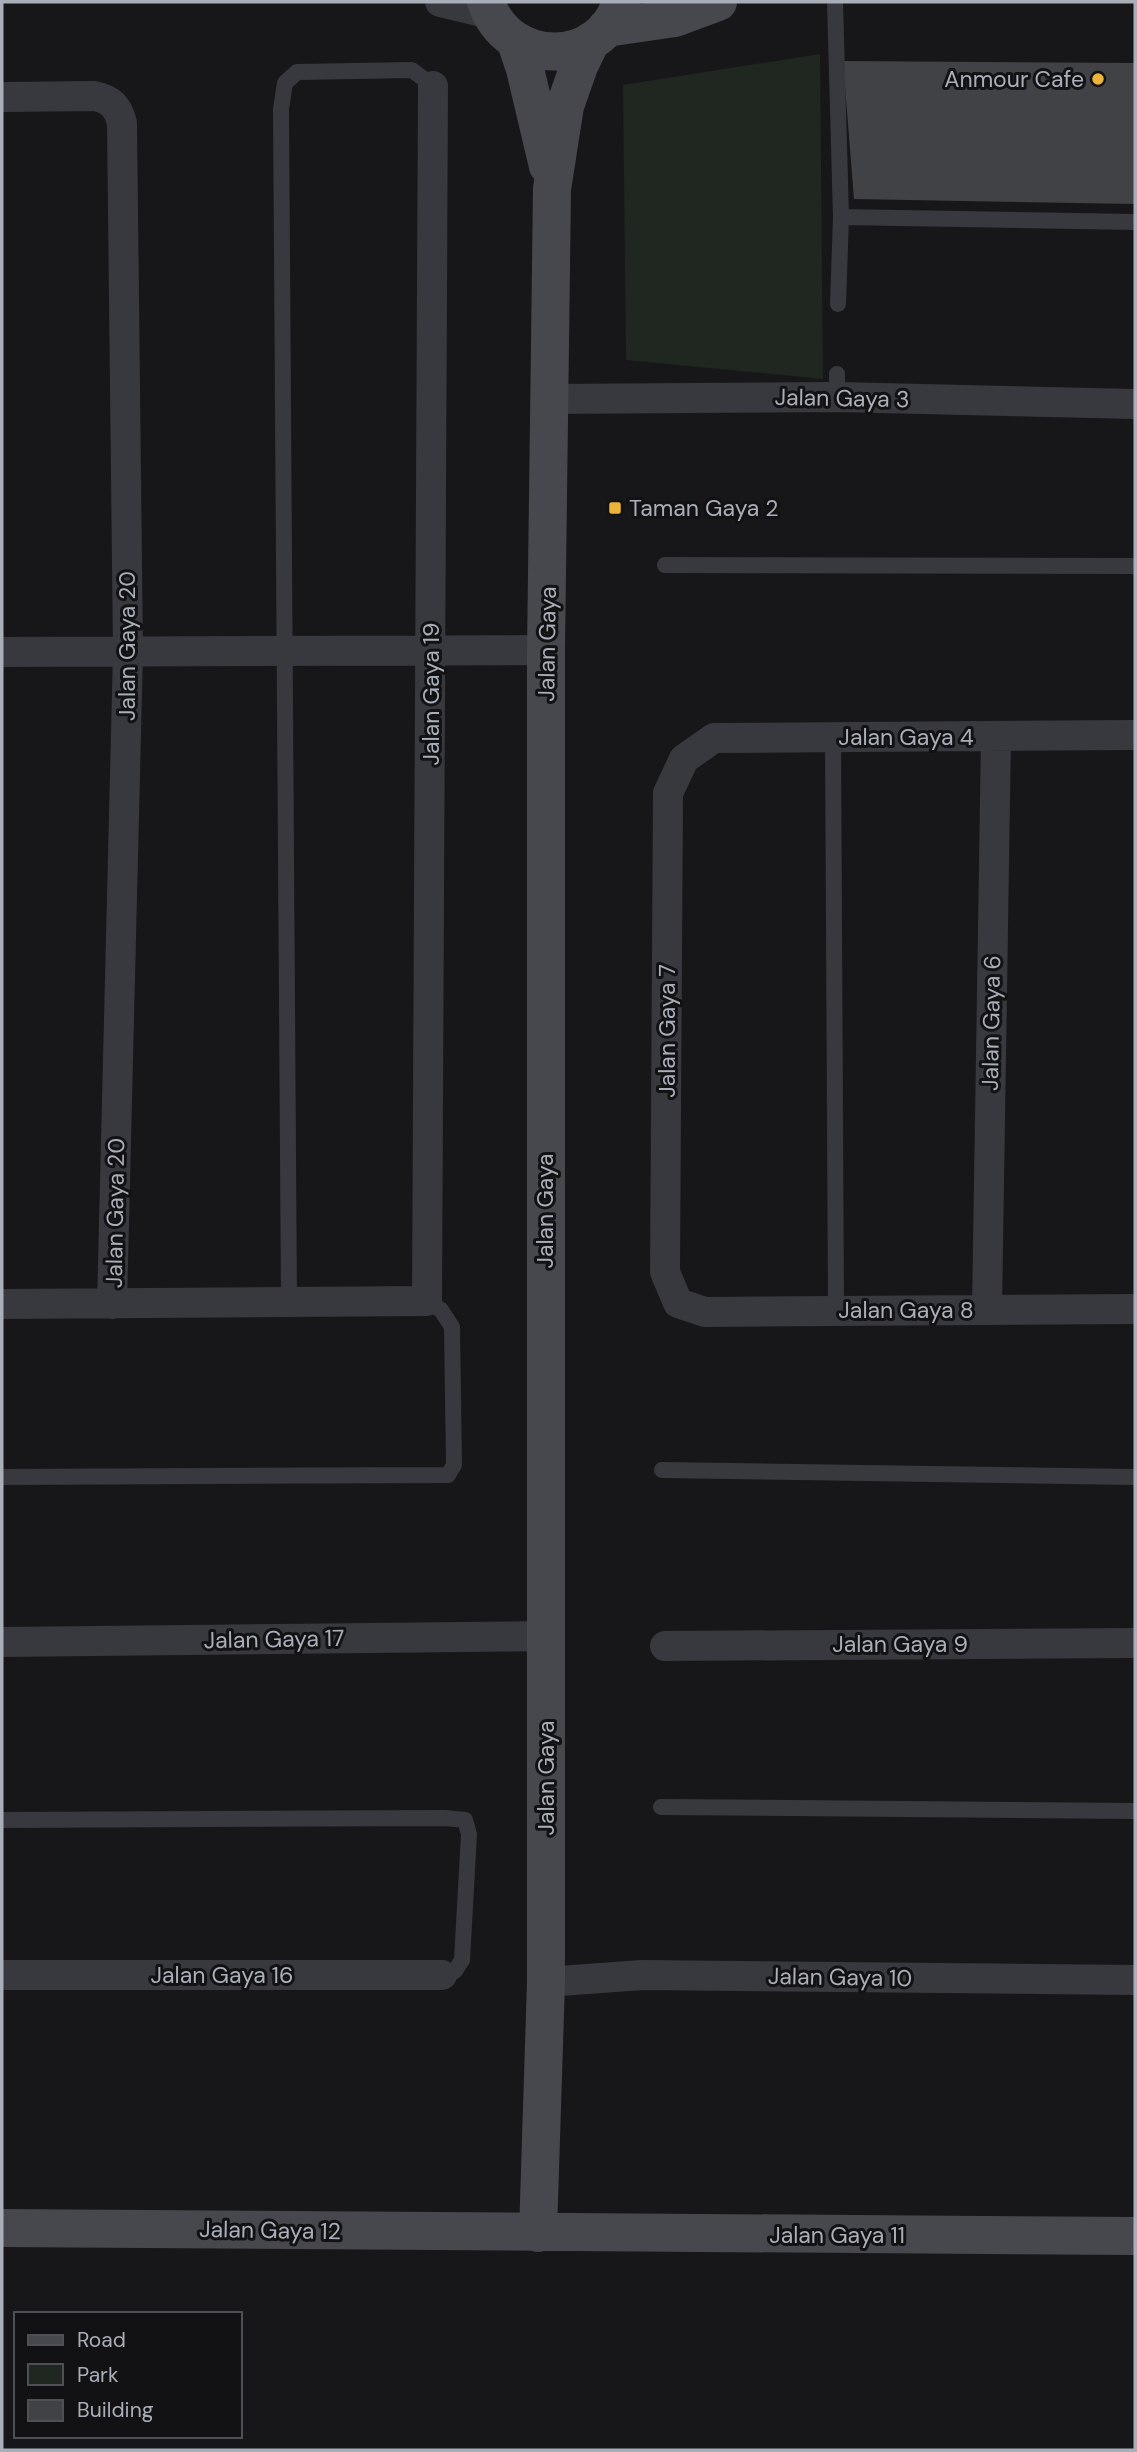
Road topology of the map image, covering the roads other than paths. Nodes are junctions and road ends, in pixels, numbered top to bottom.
1 (440, 2) edge
2 (718, 2) edge
3 (835, 2) edge
4 (488, 8) edge
5 (606, 24) edge
6 (516, 42) junction
7 (433, 86) joint
8 (2, 97) edge
9 (552, 189) junction
10 (841, 217) junction
11 (1135, 222) edge
12 (838, 304) dead end
13 (549, 399) junction
14 (1135, 404) edge
15 (665, 565) dead end
16 (1135, 566) edge
17 (546, 650) junction
18 (286, 651) junction
19 (431, 651) junction
20 (2, 652) edge
21 (128, 652) junction
22 (1135, 735) edge
23 (996, 736) junction
24 (833, 737) junction
25 (684, 759) joint
26 (426, 1301) junction
27 (289, 1303) junction
28 (678, 1303) joint
29 (2, 1304) edge
30 (113, 1304) junction
31 (1135, 1309) edge
32 (836, 1310) junction
33 (987, 1310) junction
34 (662, 1470) dead end
35 (2, 1477) edge
36 (1135, 1477) edge
37 (545, 1636) junction
38 (2, 1642) edge
39 (1135, 1643) edge
40 (665, 1646) dead end
41 (662, 1807) dead end
42 (1135, 1811) edge
43 (2, 1820) edge
44 (2, 1975) edge
45 (442, 1975) joint
46 (1135, 1980) edge
47 (546, 1982) junction
48 (2, 2228) edge
49 (538, 2233) junction
50 (1135, 2236) edge

1 - 4 street
2 - 5 street
3 - 10 lane
4 - 6 street
5 - 6 street
5 - 9 street, Jalan Gaya
6 - 9 street, Jalan Gaya
7 - 18 lane
7 - 19 street, Jalan Gaya 19
8 - 21 street, Jalan Gaya 20
9 - 13 street, Jalan Gaya
10 - 11 lane
10 - 12 lane
13 - 14 street, Jalan Gaya 3
13 - 17 street, Jalan Gaya
15 - 16 lane
17 - 19 street
17 - 37 street, Jalan Gaya
18 - 19 street
18 - 21 street
18 - 27 lane
19 - 26 street, Jalan Gaya 19
20 - 21 street
21 - 30 street, Jalan Gaya 20
22 - 23 street, Jalan Gaya 4
23 - 24 street, Jalan Gaya 4
23 - 33 street, Jalan Gaya 6
24 - 25 street, Jalan Gaya 4
24 - 32 lane
25 - 28 street, Jalan Gaya 7
26 - 27 street
26 - 35 lane
27 - 30 street
28 - 32 street, Jalan Gaya 8
29 - 30 street
31 - 33 street, Jalan Gaya 8
32 - 33 street, Jalan Gaya 8
34 - 36 lane
37 - 38 street, Jalan Gaya 17
37 - 47 street, Jalan Gaya
39 - 40 street, Jalan Gaya 9
41 - 42 lane
43 - 45 lane
44 - 45 street, Jalan Gaya 16
46 - 47 street, Jalan Gaya 10
47 - 49 street, Jalan Gaya
48 - 49 street, Jalan Gaya 12
49 - 50 street, Jalan Gaya 11

